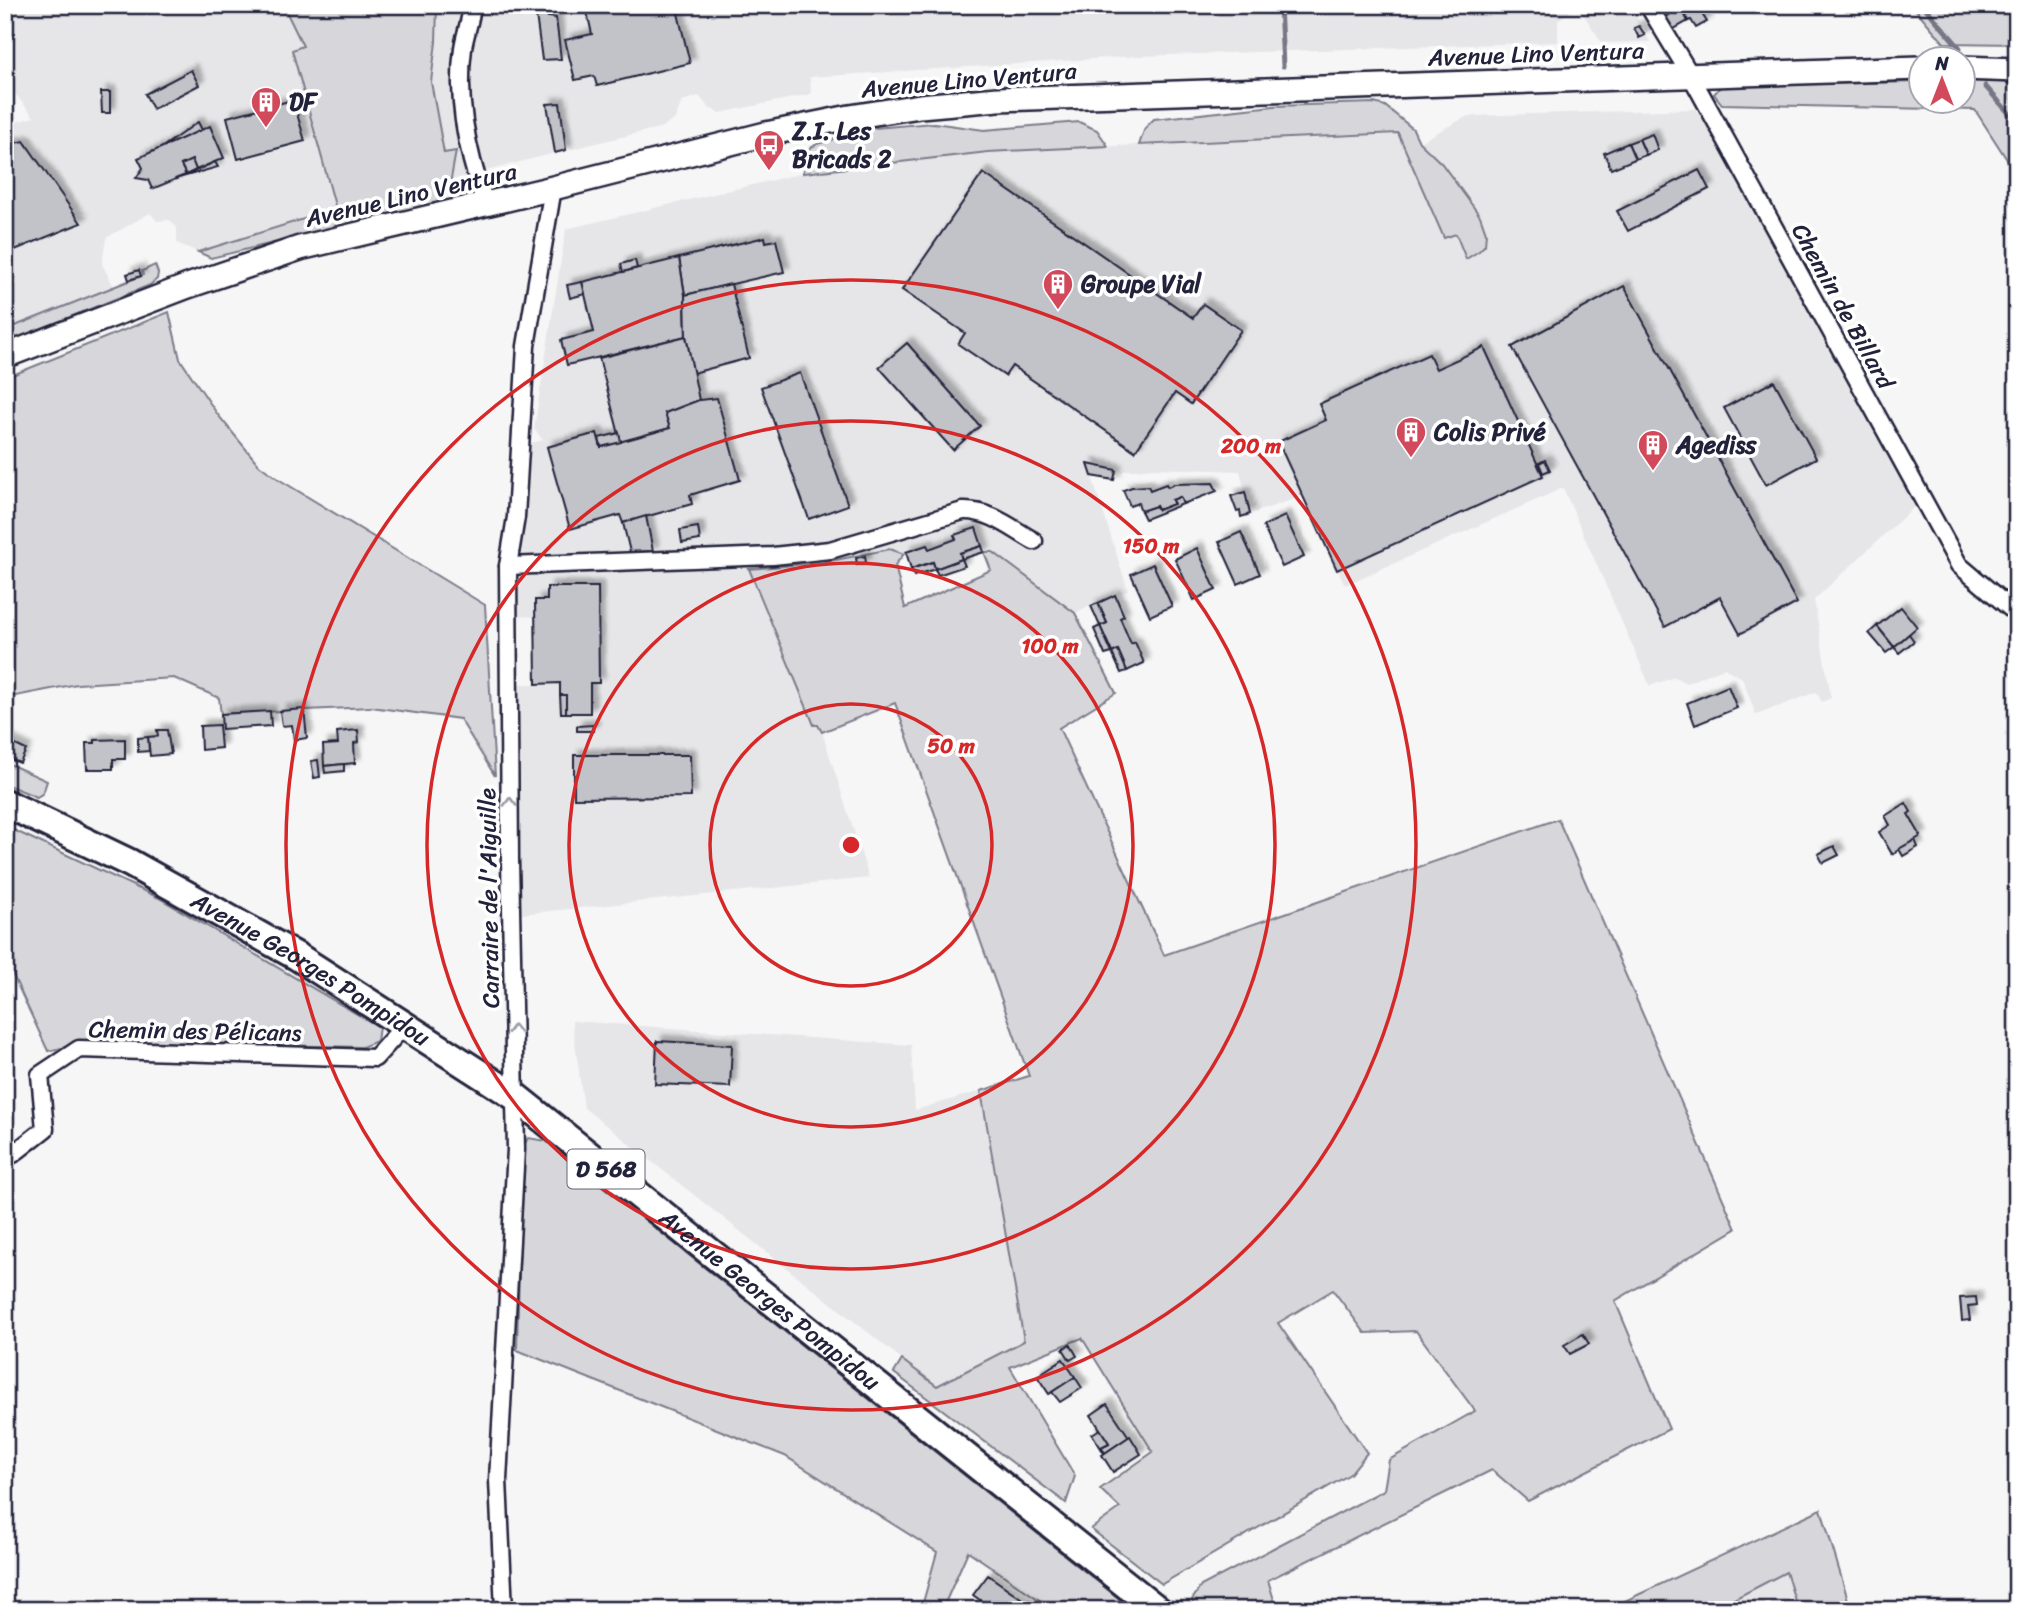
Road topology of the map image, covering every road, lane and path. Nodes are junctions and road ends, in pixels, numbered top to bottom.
1 (1648, 5) edge
2 (476, 6) edge
3 (1906, 68) edge
4 (1976, 68) edge
5 (2017, 69) edge
6 (1691, 76) junction
7 (553, 188) junction
8 (485, 203) junction
9 (8, 355) edge
10 (1034, 541) dead end
11 (508, 566) junction
12 (2017, 614) edge
13 (5, 803) edge
14 (404, 1026) junction
15 (516, 1097) junction
16 (5, 1157) edge
17 (504, 1610) edge
18 (1158, 1610) edge

1 - 6 street, Chemin de Billard
2 - 8 street
3 - 6 main road, Avenue Lino Ventura
4 - 5 main road
6 - 7 main road, Avenue Lino Ventura
6 - 12 street, Chemin de Billard
7 - 8 main road, Avenue Lino Ventura
7 - 11 street, Carraire de l'Aiguille
8 - 9 main road, Avenue Lino Ventura
10 - 11 street
15 -> 11 street, Carraire de l'Aiguille
13 - 14 main road, Avenue Georges Pompidou / D 568
14 - 15 main road, Avenue Georges Pompidou / D 568
14 - 16 street, Chemin des Pélicans
15 - 17 street, Carraire de l'Aiguille
15 - 18 main road, Avenue Georges Pompidou / D 568

